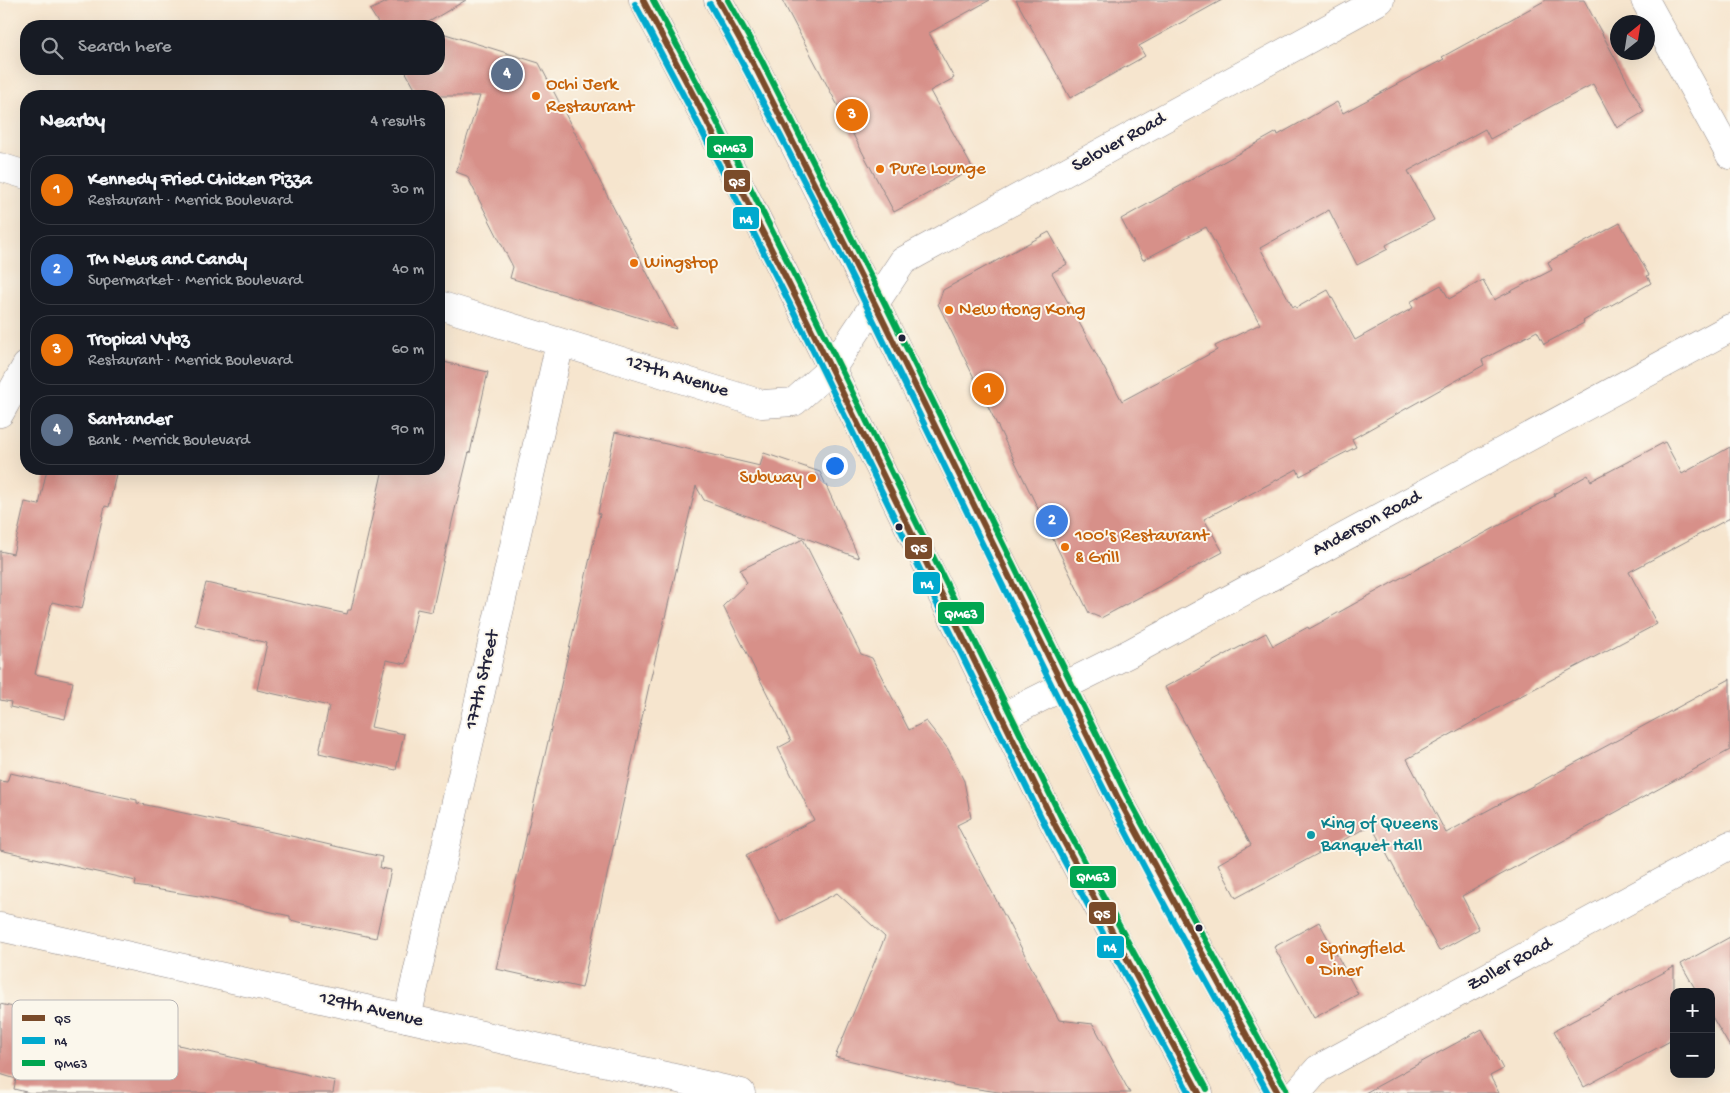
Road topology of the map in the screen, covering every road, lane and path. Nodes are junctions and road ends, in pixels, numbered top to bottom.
1 (643, 0) edge
2 (718, 0) edge
3 (1380, 0) edge
4 (1645, 0) edge
5 (1730, 156) edge
6 (0, 167) edge
7 (20, 173) edge
8 (875, 304) junction
9 (445, 306) edge
10 (1730, 328) edge
11 (560, 343) junction
12 (832, 368) junction
13 (20, 377) edge
14 (0, 413) edge
15 (1064, 687) junction
16 (1002, 717) junction
17 (1730, 845) edge
18 (0, 927) edge
19 (407, 1018) junction
20 (741, 1093) edge
21 (1199, 1093) edge
22 (1278, 1093) edge
23 (1297, 1093) edge

1 - 12 street
2 - 8 street
3 - 8 street, Selover Road
4 - 5 street
6 - 7 street
8 - 12 street, 127th Avenue
8 - 15 street
9 - 11 street, 127th Avenue
10 - 15 street, Anderson Road
11 - 12 street, 127th Avenue
11 - 19 street, 177th Street
12 - 16 street
13 - 14 street
15 - 16 street, Anderson Road
15 - 22 street
16 - 21 street
17 - 23 street, Zoller Road
18 - 19 street, 129th Avenue
19 - 20 street, 129th Avenue

